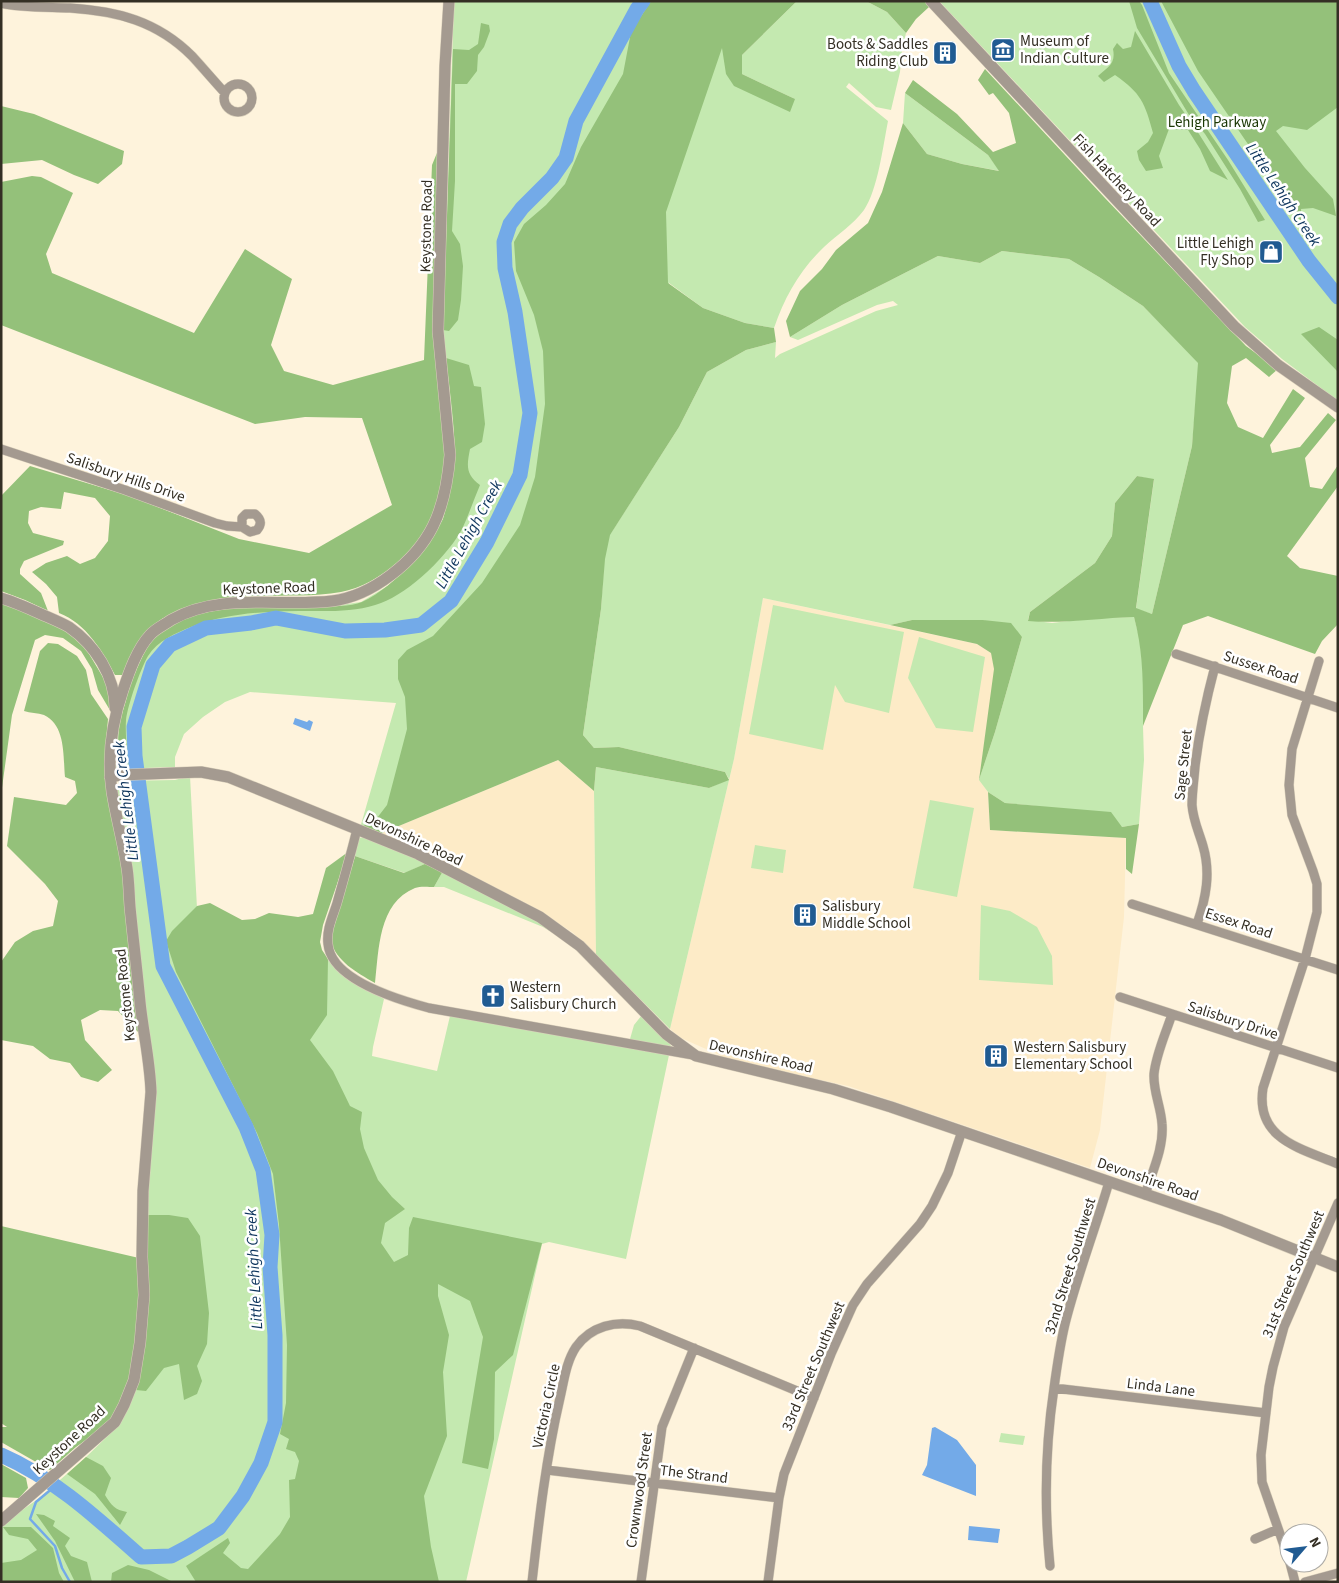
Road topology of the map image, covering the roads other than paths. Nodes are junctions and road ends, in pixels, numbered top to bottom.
1 (449, 1) edge
2 (931, 1) edge
3 (1, 3) edge
4 (224, 93) dead end
5 (1338, 408) edge
6 (1, 449) edge
7 (242, 526) dead end
8 (1, 598) edge
9 (1176, 654) dead end
10 (1319, 661) dead end
11 (1215, 666) junction
12 (1308, 698) junction
13 (1338, 708) edge
14 (115, 720) junction
15 (115, 776) junction
16 (357, 829) junction
17 (1132, 904) dead end
18 (1197, 924) junction
19 (1305, 959) junction
20 (1338, 970) edge
21 (1120, 997) dead end
22 (1172, 1014) junction
23 (1276, 1048) junction
24 (696, 1056) junction
25 (1338, 1068) edge
26 (962, 1131) junction
27 (1338, 1164) edge
28 (1109, 1182) junction
29 (1145, 1195) junction
30 (1338, 1203) edge
31 (1315, 1257) junction
32 (1338, 1267) edge
33 (694, 1348) junction
34 (1054, 1388) junction
35 (814, 1398) junction
36 (1266, 1413) junction
37 (547, 1470) junction
38 (654, 1483) junction
39 (779, 1498) junction
40 (1, 1521) edge
41 (1278, 1529) junction
42 (1279, 1532) edge
43 (1255, 1539) dead end
44 (1050, 1566) dead end
45 (1338, 1573) edge
46 (532, 1582) edge
47 (641, 1582) edge
48 (768, 1582) edge
49 (1305, 1582) edge

1 - 14 street, Keystone Road
2 - 5 street, Fish Hatchery Road
3 - 4 street
6 - 7 street, Salisbury Hills Drive
8 - 14 street
9 - 11 street, Sussex Road
10 - 12 street
11 - 12 street, Sussex Road
11 - 18 street, Sage Street
12 - 13 street, Sussex Road
12 - 19 street
14 - 15 street, Keystone Road
15 - 16 street, Devonshire Road
15 - 40 street, Keystone Road
16 - 24 street, Devonshire Road
16 - 24 street
17 - 18 street, Essex Road
18 - 19 street, Essex Road
19 - 20 street, Essex Road
19 - 23 street
21 - 22 street, Salisbury Drive
22 - 23 street, Salisbury Drive
22 - 29 street
23 - 25 street, Salisbury Drive
23 - 27 street
24 - 26 street, Devonshire Road
26 - 28 street, Devonshire Road
26 - 35 street, 33rd Street Southwest
28 - 29 street, Devonshire Road
28 - 34 street, 32nd Street Southwest
29 - 31 street, Devonshire Road
30 - 31 street, 31st Street Southwest
31 - 32 street, Devonshire Road
31 - 36 street, 31st Street Southwest
33 - 35 street, Victoria Circle
33 - 37 street, Victoria Circle
33 - 38 street, Crownwood Street
34 - 36 street, Linda Lane
34 - 44 street, 32nd Street Southwest
35 - 39 street, 33rd Street Southwest
36 - 41 street, 31st Street Southwest
37 - 38 street, The Strand
37 - 46 street, Victoria Circle
38 - 39 street, The Strand
38 - 47 street, Crownwood Street
39 - 48 street, 33rd Street Southwest
41 - 42 street, 31st Street Southwest
41 - 43 street
45 - 49 street

